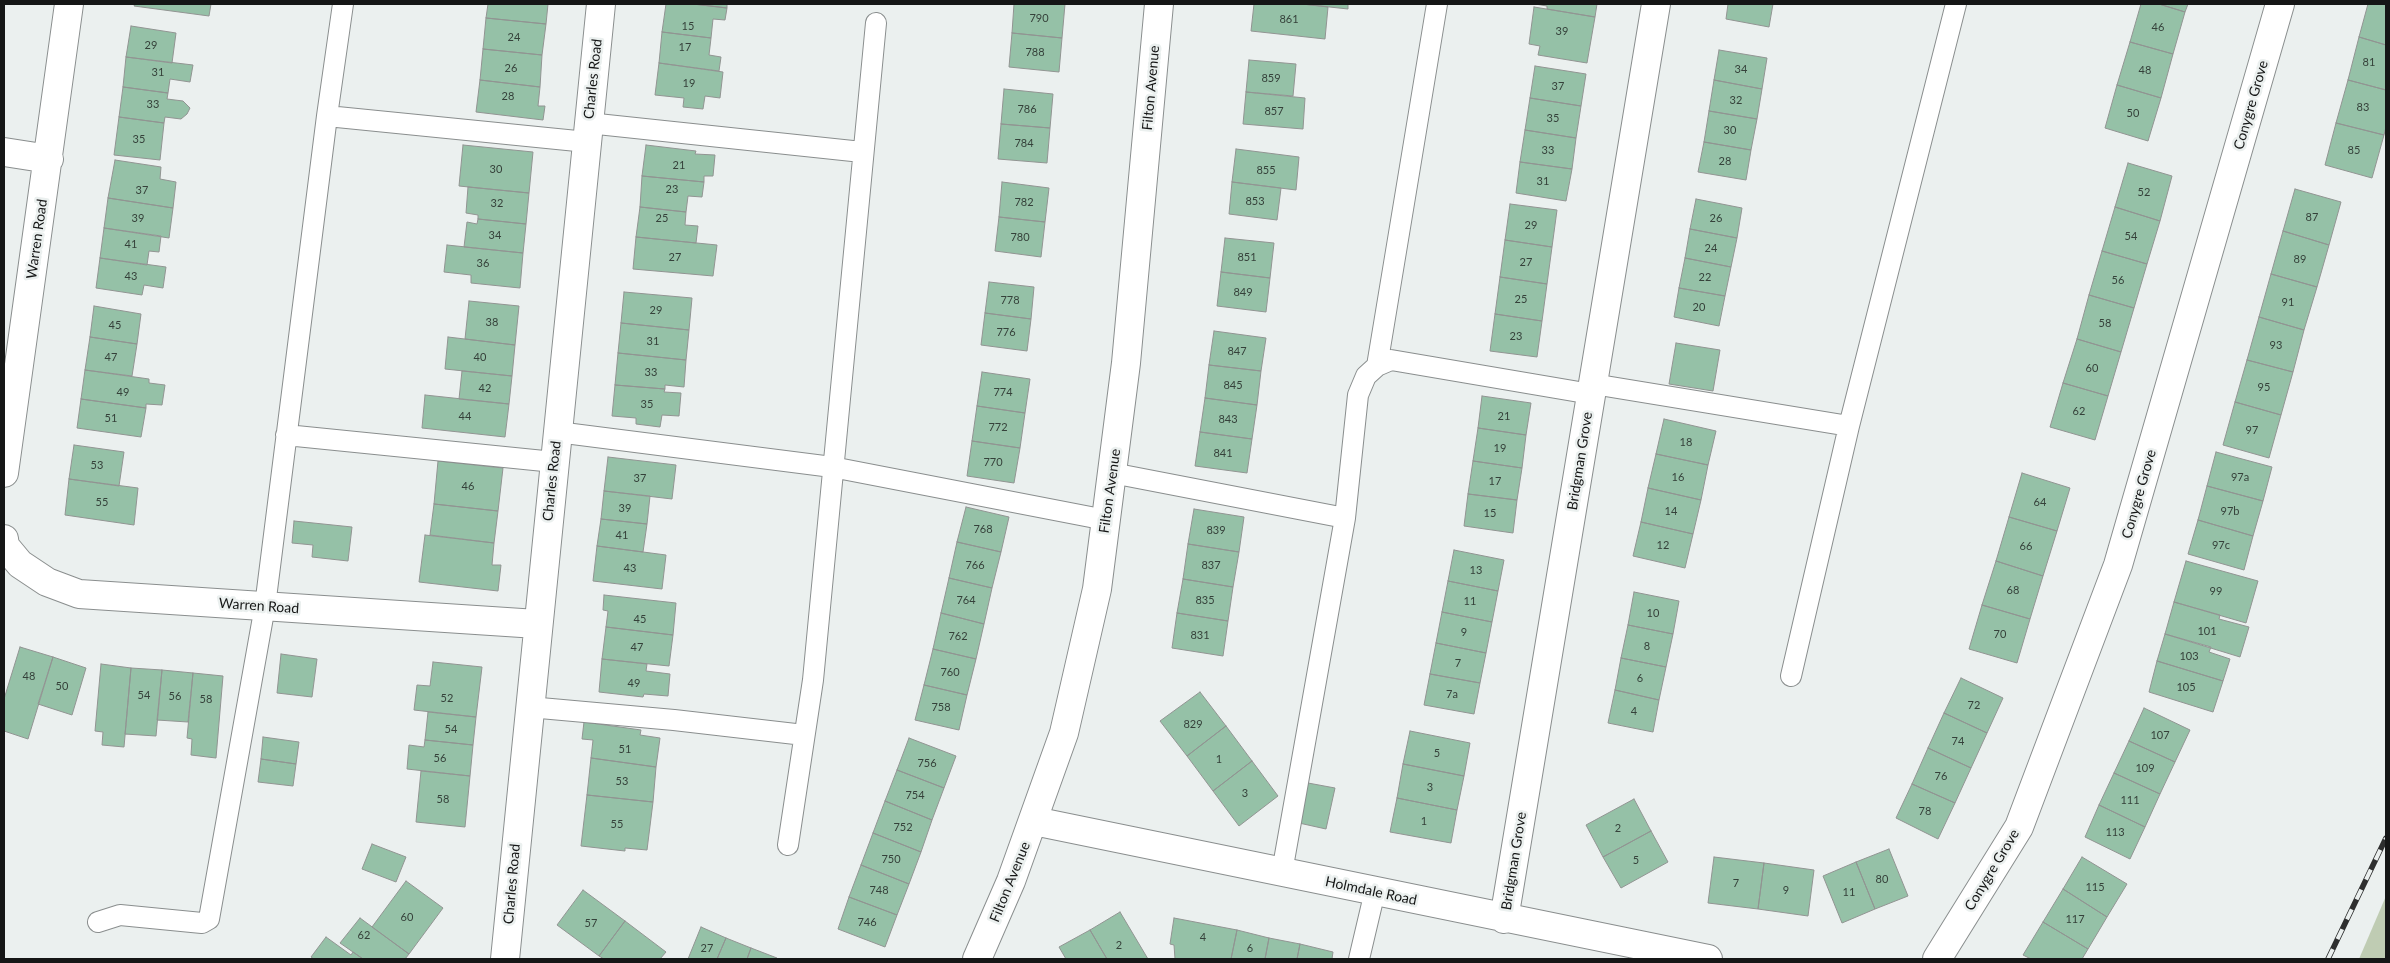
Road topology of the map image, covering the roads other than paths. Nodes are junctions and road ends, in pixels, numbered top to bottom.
1 (69, 4) edge
2 (343, 4) edge
3 (601, 4) edge
4 (1159, 4) edge
5 (1437, 4) edge
6 (1656, 4) edge
7 (1956, 4) edge
8 (2280, 4) edge
9 (876, 23) dead end
10 (327, 116) junction
11 (588, 133) junction
12 (4, 152) edge
13 (862, 152) junction
14 (49, 159) junction
15 (1377, 366) junction
16 (1592, 389) junction
17 (1849, 426) junction
18 (557, 432) junction
19 (286, 435) junction
20 (554, 462) junction
21 (832, 467) junction
22 (4, 473) edge
23 (1112, 473) junction
24 (1345, 518) junction
25 (1106, 520) junction
26 (4, 538) edge
27 (265, 606) junction
28 (537, 624) junction
29 (1791, 676) dead end
30 (529, 707) junction
31 (804, 735) junction
32 (1034, 821) junction
33 (788, 845) dead end
34 (1282, 872) junction
35 (1374, 891) junction
36 (1504, 919) junction
37 (98, 922) dead end
38 (505, 959) edge
39 (977, 959) edge
40 (1359, 959) edge
41 (1708, 959) edge
42 (1937, 959) edge

1 - 14 street, Warren Road
2 - 10 lane
3 - 11 street, Charles Road
4 - 23 street, Filton Avenue
5 - 15 lane
6 - 16 street, Bridgman Grove
7 - 17 lane
8 - 42 street, Conygre Grove
9 - 13 lane
10 - 11 lane
10 - 19 lane
11 - 13 lane
11 - 18 street, Charles Road
12 - 14 street
13 - 21 lane
14 - 22 street, Warren Road
15 - 16 lane
15 - 24 lane
16 - 17 lane
16 - 36 street, Bridgman Grove
17 - 29 lane
18 - 20 street, Charles Road
18 - 21 lane
19 - 20 lane
19 - 27 lane
20 - 28 street, Charles Road
21 - 25 lane
21 - 31 lane
23 - 24 lane
23 - 25 street, Filton Avenue
24 - 34 lane
25 - 32 street, Filton Avenue
26 - 27 street, Warren Road
27 - 28 street, Warren Road
27 - 37 lane
28 - 30 street, Charles Road
30 - 31 lane
30 - 38 street, Charles Road
31 - 33 lane
32 - 34 street, Holmdale Road
32 - 39 street, Filton Avenue
34 - 35 street, Holmdale Road
35 - 36 street, Holmdale Road
35 - 40 lane
36 - 41 street, Holmdale Road

